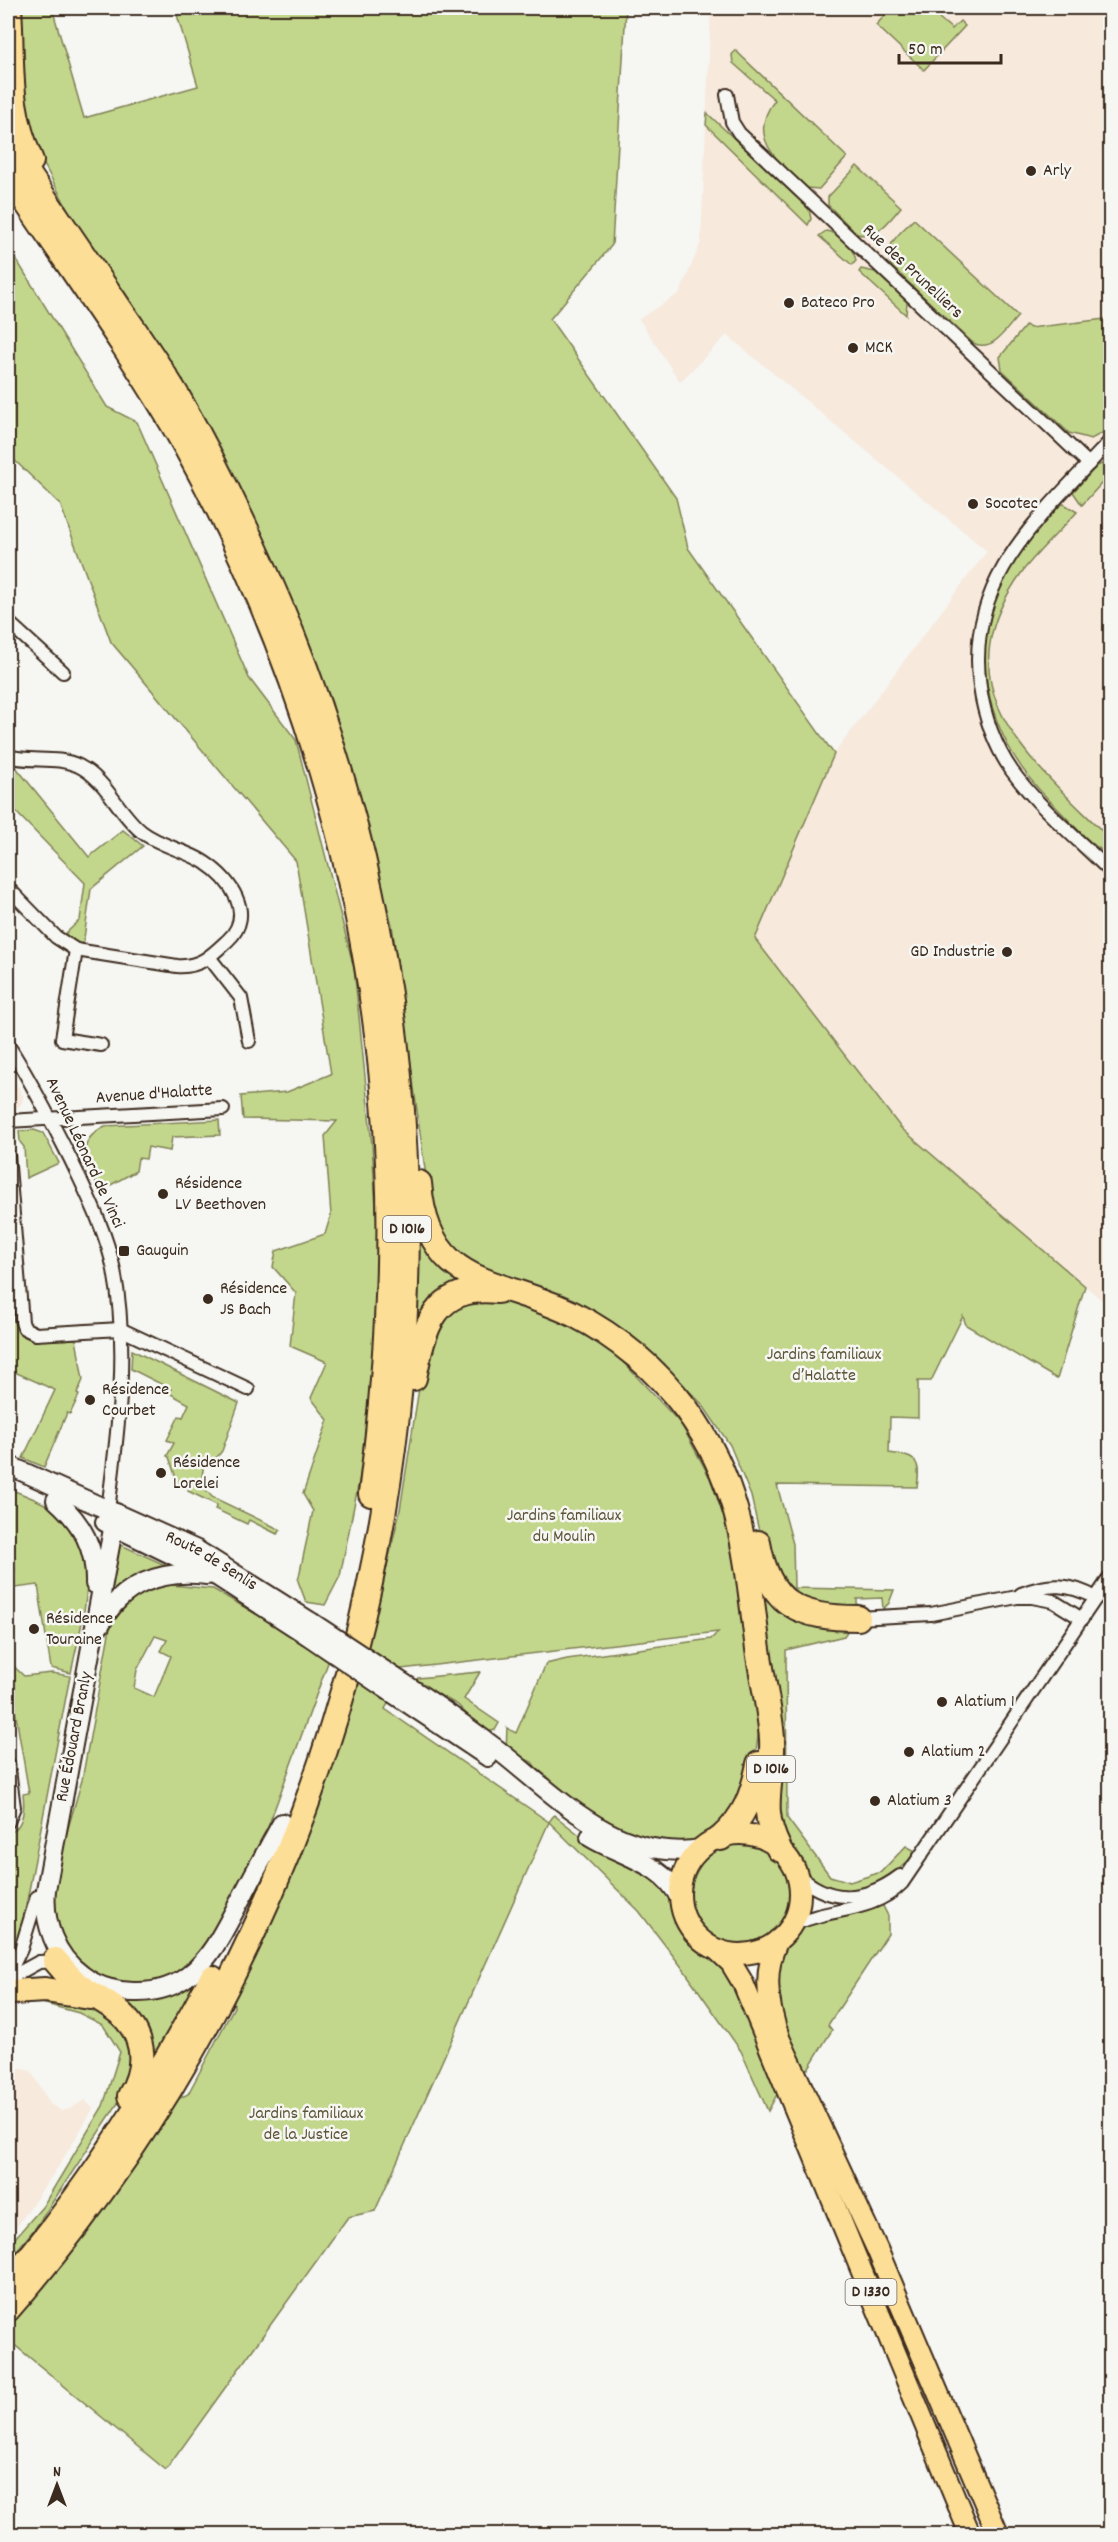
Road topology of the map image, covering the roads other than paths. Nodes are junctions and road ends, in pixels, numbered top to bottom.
1 (9, 8) edge
2 (727, 95) dead end
3 (8, 144) edge
4 (8, 175) edge
5 (68, 233) junction
6 (1110, 441) edge
7 (1089, 464) junction
8 (8, 622) edge
9 (63, 672) dead end
10 (8, 756) edge
11 (1110, 871) edge
12 (8, 888) edge
13 (76, 950) junction
14 (209, 957) junction
15 (387, 983) junction
16 (249, 1041) dead end
17 (8, 1045) edge
18 (101, 1045) dead end
19 (223, 1109) dead end
20 (51, 1120) junction
21 (8, 1121) edge
22 (8, 1155) edge
23 (511, 1292) junction
24 (120, 1329) junction
25 (248, 1389) dead end
26 (695, 1423) junction
27 (8, 1465) edge
28 (8, 1479) edge
29 (56, 1500) junction
30 (111, 1518) junction
31 (382, 1530) junction
32 (218, 1577) junction
33 (1110, 1577) edge
34 (95, 1584) junction
35 (1096, 1598) junction
36 (1006, 1599) junction
37 (858, 1618) joint
38 (1082, 1619) junction
39 (309, 1629) junction
40 (94, 1638) junction
41 (384, 1678) junction
42 (763, 1687) junction
43 (8, 1763) edge
44 (8, 1822) edge
45 (282, 1823) junction
46 (711, 1843) junction
47 (779, 1849) junction
48 (922, 1854) junction
49 (795, 1872) junction
50 (37, 1897) junction
51 (680, 1899) junction
52 (785, 1933) junction
53 (717, 1950) junction
54 (60, 1956) junction
55 (9, 1985) edge
56 (99, 1999) junction
57 (64, 2213) junction
58 (8, 2283) edge
59 (8, 2309) edge
60 (970, 2535) edge
61 (998, 2535) edge

1 - 5 highway
2 - 7 street, Rue des Prunelliers
3 - 5 highway, D 1016
4 - 45 highway, D 1016
5 - 15 highway, D 1016
6 - 7 street
7 - 11 street
8 - 9 street
10 - 14 street
12 - 13 street
13 - 14 street
13 - 18 street
14 - 16 street
15 - 23 highway, D 1016
15 - 31 highway, D 1016
17 - 20 street, Avenue Léonard de Vinci
19 - 20 street, Avenue d'Halatte
20 - 21 street, Avenue d'Halatte
20 - 24 street, Avenue Léonard de Vinci
22 - 24 street
23 - 26 highway, D 1016
23 - 31 highway, D 1016
24 - 25 street
24 - 30 street, Avenue Léonard de Vinci
26 - 37 highway
26 - 42 highway, D 1016
27 - 30 main road
28 - 29 main road
29 - 30 main road
29 - 34 main road
30 - 32 main road, Route de Senlis
30 - 34 main road, Rue Édouard Branly
30 - 39 main road, Route de Senlis
30 - 40 main road, Rue Édouard Branly
31 - 59 highway, D 1016
32 - 39 main road, Route de Senlis
32 - 40 main road
33 - 35 street
34 - 50 main road, Rue Édouard Branly
35 - 36 street
35 - 38 street
36 - 37 street
36 - 38 street
38 - 48 street
39 - 41 main road, bridge
40 - 54 main road, Rue Édouard Branly
41 - 46 main road
41 - 51 main road
42 - 46 highway, D 1016
42 - 47 highway, D 1016
43 - 44 street
45 - 54 main road
45 - 57 highway, D 1016
46 - 47 main road
46 - 51 main road
47 - 49 main road
48 - 49 street
48 - 52 street
49 - 52 main road
50 - 54 main road, Rue Édouard Branly
50 - 55 street, Rue Édouard Branly
51 - 53 main road
52 - 53 main road
52 - 61 main road, D 1330
53 - 60 main road, D 1330
54 - 55 street
54 - 55 street
54 - 56 highway
55 - 56 highway
56 - 57 highway
57 - 58 highway, D 1016

